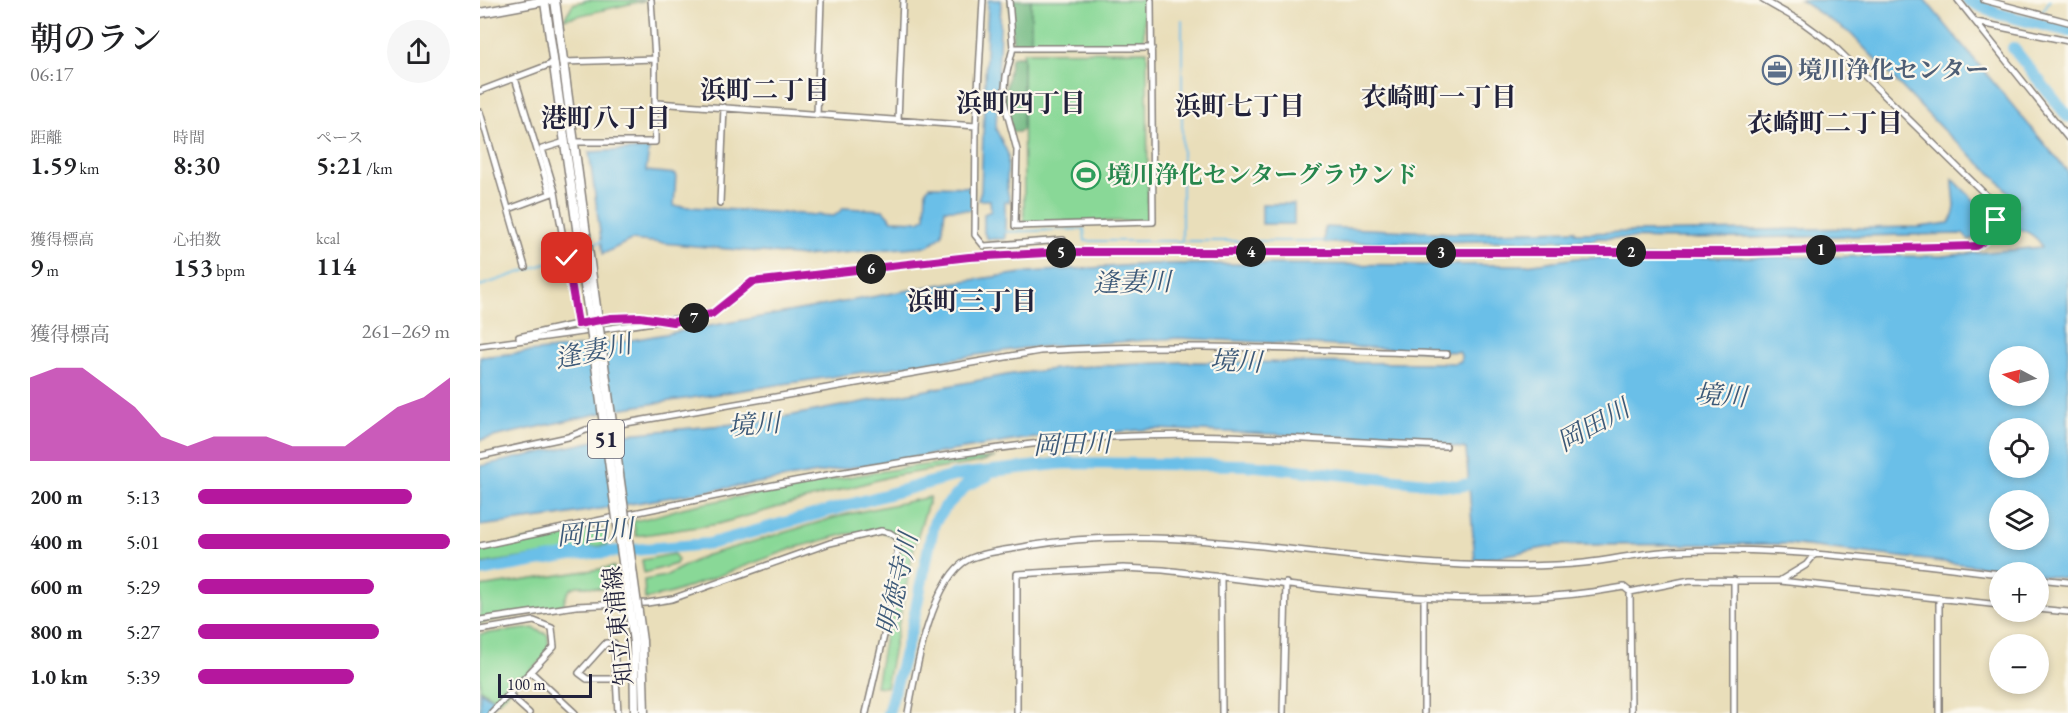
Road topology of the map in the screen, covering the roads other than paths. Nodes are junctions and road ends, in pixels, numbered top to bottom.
1 (651, 0) edge
2 (821, 0) edge
3 (903, 0) edge
4 (983, 0) edge
5 (1008, 0) edge
6 (1151, 0) edge
7 (1763, 0) edge
8 (1958, 0) edge
9 (1984, 0) edge
10 (2008, 0) edge
11 (551, 1) edge
12 (2003, 7) junction
13 (480, 14) edge
14 (1976, 22) junction
15 (2068, 22) edge
16 (2068, 41) edge
17 (1013, 48) junction
18 (1152, 48) junction
19 (654, 59) junction
20 (559, 63) junction
21 (515, 78) junction
22 (480, 91) edge
23 (657, 103) junction
24 (724, 108) junction
25 (480, 112) edge
26 (817, 115) junction
27 (898, 120) junction
28 (976, 126) junction
29 (2068, 138) edge
30 (569, 142) junction
31 (552, 192) junction
32 (720, 204) dead end
33 (509, 209) junction
34 (1064, 252) junction
35 (525, 267) dead end
36 (673, 322) junction
37 (578, 324) junction
38 (483, 345) edge
39 (1447, 354) dead end
40 (1446, 446) dead end
41 (480, 456) edge
42 (480, 546) edge
43 (1815, 554) junction
44 (1989, 573) edge
45 (1221, 576) junction
46 (1734, 580) junction
47 (2049, 580) edge
48 (1780, 581) junction
49 (2068, 582) edge
50 (1286, 583) junction
51 (1630, 592) junction
52 (1424, 598) junction
53 (1939, 598) junction
54 (1989, 604) edge
55 (2049, 610) edge
56 (2068, 612) edge
57 (480, 620) edge
58 (480, 630) edge
59 (638, 642) junction
60 (531, 672) junction
61 (616, 679) junction
62 (509, 694) junction
63 (491, 713) edge
64 (529, 713) edge
65 (575, 713) edge
66 (618, 713) edge
67 (635, 713) edge
68 (644, 713) edge
69 (866, 713) edge
70 (908, 713) edge
71 (1017, 713) edge
72 (1222, 713) edge
73 (1283, 713) edge
74 (1424, 713) edge
75 (1631, 713) edge
76 (1734, 713) edge
77 (1939, 713) edge

1 - 19 street
2 - 26 street
3 - 27 street
4 - 28 street
5 - 17 street
6 - 18 street
7 - 34 street
8 - 14 street
9 - 12 street
10 - 12 street
11 - 13 main road
11 - 20 main road, 知立東浦線 / 51
12 - 15 street
14 - 16 street
14 - 29 street
17 - 18 street
17 - 18 street
19 - 20 street
19 - 23 street
20 - 21 street
20 - 30 main road, 知立東浦線 / 51
21 - 22 street
21 - 31 street
23 - 24 street
23 - 30 street
24 - 26 street
24 - 32 street
25 - 33 street
26 - 27 street
27 - 28 street
28 - 34 street
30 - 31 street
30 - 59 main road, 知立東浦線 / 51, bridge
31 - 33 street
31 - 37 street
33 - 35 street
34 - 36 street
36 - 37 street
36 - 38 street
37 - 38 street
39 - 41 street
40 - 42 street
43 - 44 street
43 - 48 street
43 - 70 street
45 - 50 street
45 - 71 street
45 - 72 street
46 - 48 street
46 - 51 street
46 - 76 street
47 - 49 street
48 - 53 street
50 - 52 street
50 - 73 street
51 - 52 street
51 - 75 street
52 - 74 street
53 - 54 street
53 - 77 street
55 - 56 street
57 - 69 street
58 - 60 street
59 - 67 main road, 知立東浦線 / 51
59 - 68 main road, 知立東浦線 / 51
60 - 62 street
60 - 65 street
61 - 61 street
61 - 66 street
62 - 63 street
62 - 64 street

